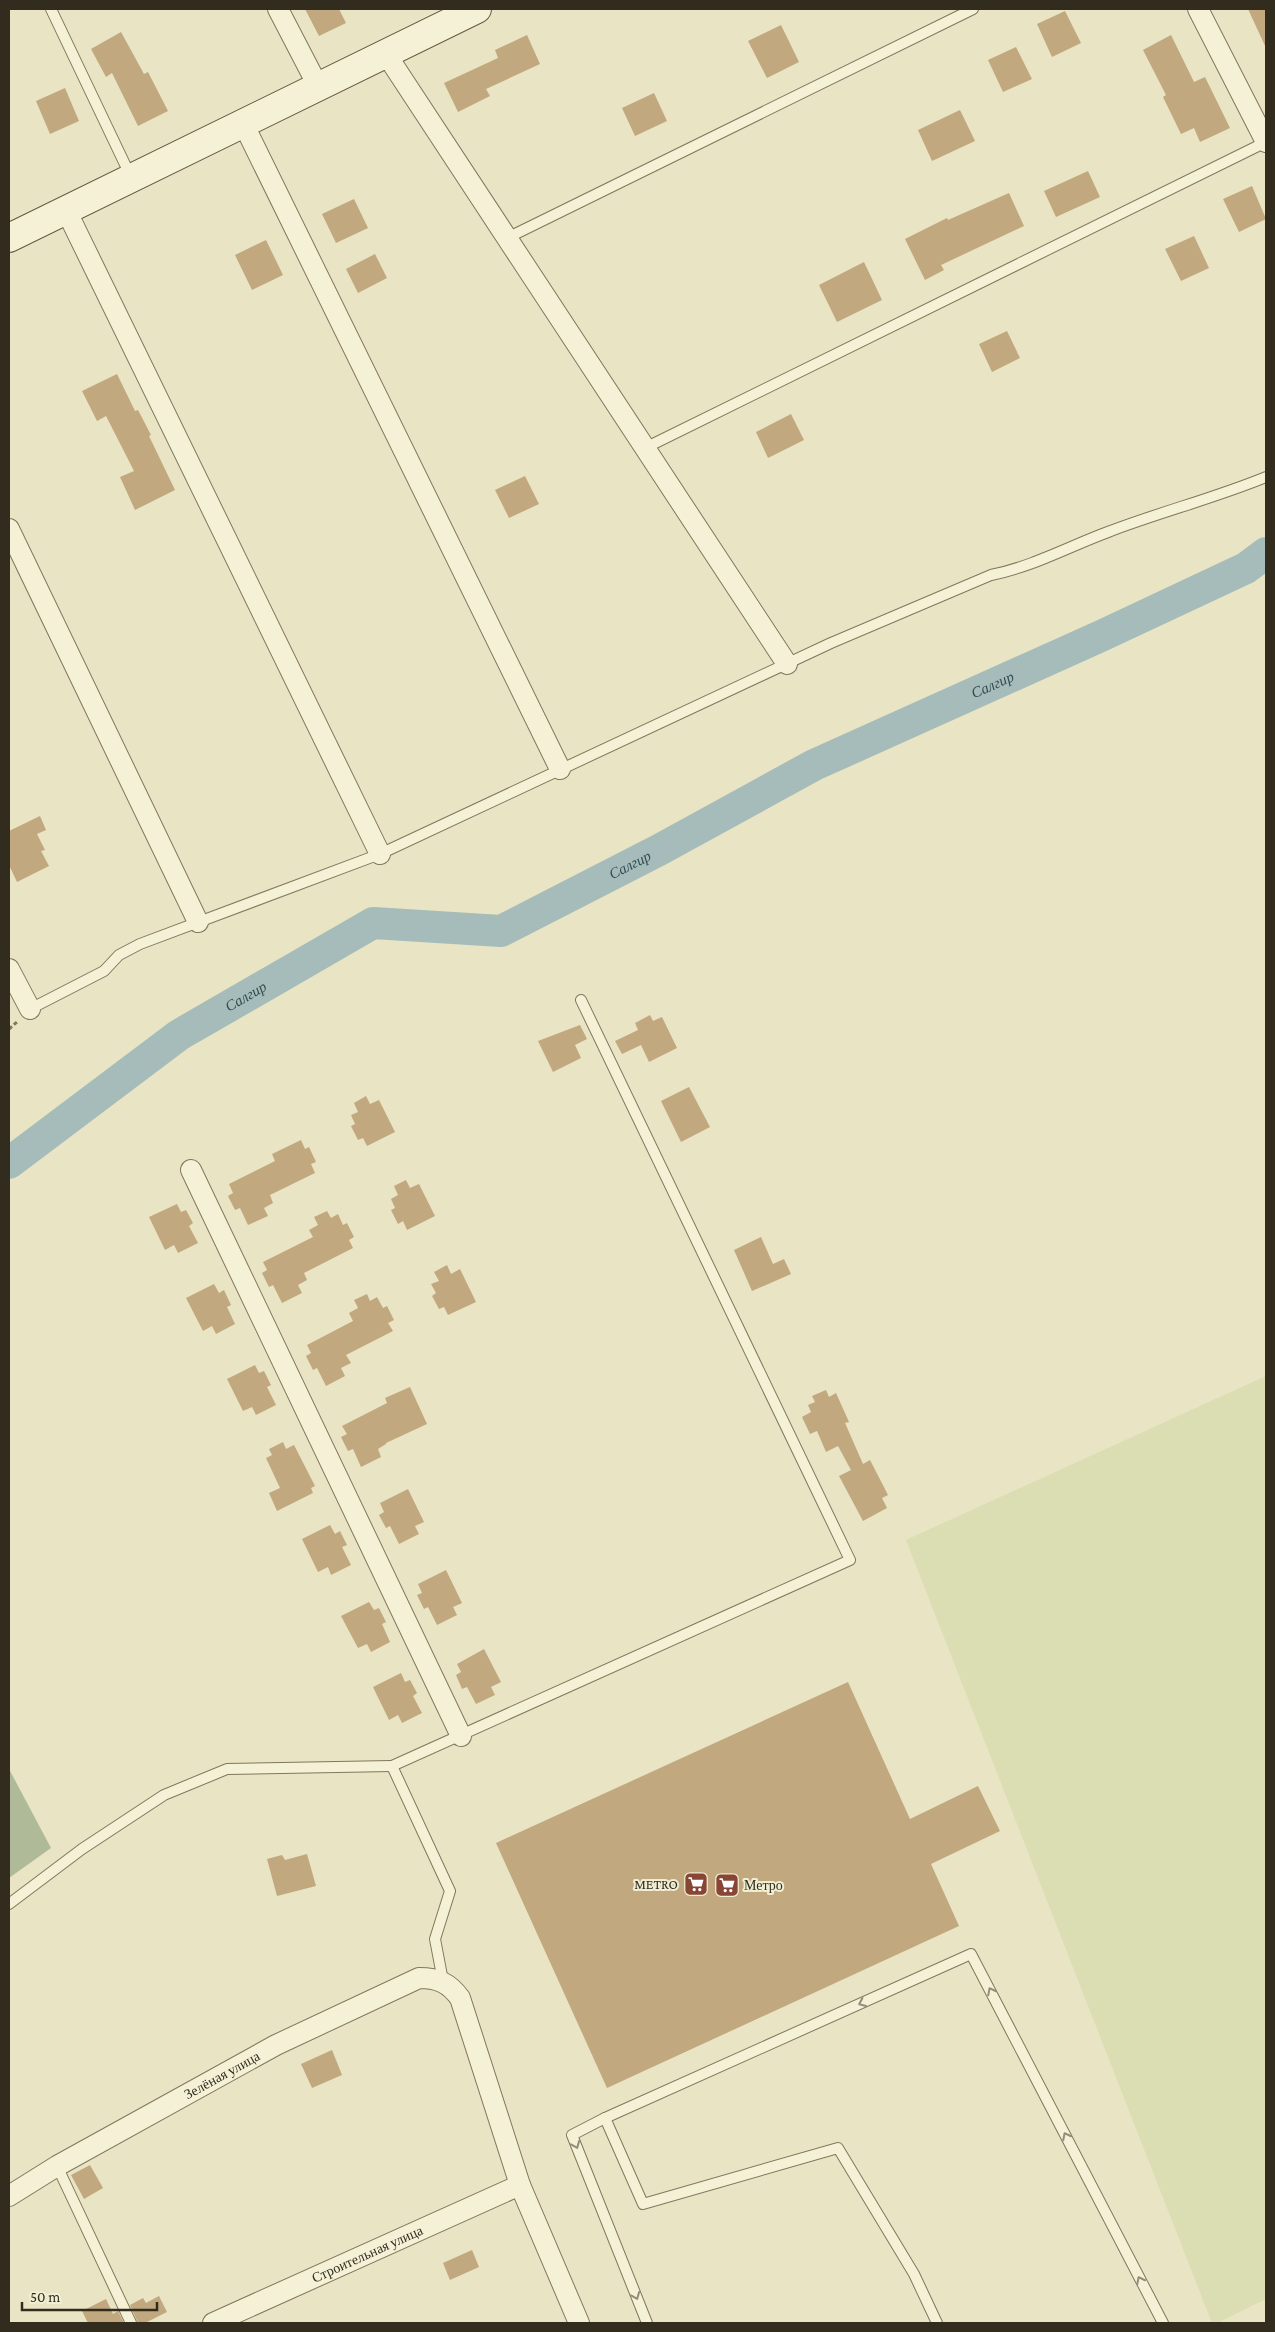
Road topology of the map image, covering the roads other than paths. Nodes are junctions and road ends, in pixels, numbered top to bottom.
1 (51, 9) edge
2 (278, 9) edge
3 (477, 9) edge
4 (973, 9) edge
5 (1198, 9) edge
6 (386, 54) junction
7 (319, 88) junction
8 (243, 123) junction
9 (1266, 142) edge
10 (131, 178) junction
11 (66, 210) junction
12 (10, 232) edge
13 (507, 238) junction
14 (645, 448) junction
15 (1266, 477) edge
16 (9, 529) edge
17 (787, 664) junction
18 (560, 768) junction
19 (380, 854) junction
20 (198, 922) junction
21 (9, 969) edge
22 (582, 1000) dead end
23 (30, 1009) joint
24 (191, 1170) dead end
25 (461, 1736) junction
26 (392, 1766) junction
27 (9, 1904) edge
28 (443, 1981) junction
29 (605, 2118) junction
30 (57, 2166) junction
31 (520, 2184) junction
32 (9, 2196) edge
33 (131, 2323) edge
34 (213, 2323) edge
35 (580, 2323) edge
36 (647, 2323) edge
37 (936, 2323) edge
38 (1163, 2323) edge

1 - 10 lane
2 - 7 street
3 - 6 main road
4 - 13 lane
5 - 9 street
6 - 7 main road
6 - 13 street
7 - 8 main road
8 - 10 main road
8 - 18 street
9 - 14 lane
10 - 11 main road
11 - 12 main road
11 - 19 street
13 - 14 street
14 - 17 street
15 - 17 lane
16 - 20 street
17 - 18 lane
18 - 19 lane
19 - 20 lane
20 - 23 lane
21 - 23 street
22 - 25 lane
24 - 25 street
25 - 26 lane
26 - 27 lane
26 - 28 lane
28 - 30 street, Зелёная улица
28 - 31 street
29 -> 36 lane
29 - 37 lane
38 -> 29 lane
30 - 32 street, Зелёная улица
30 - 33 lane
31 - 34 street, Строительная улица
31 - 35 street

